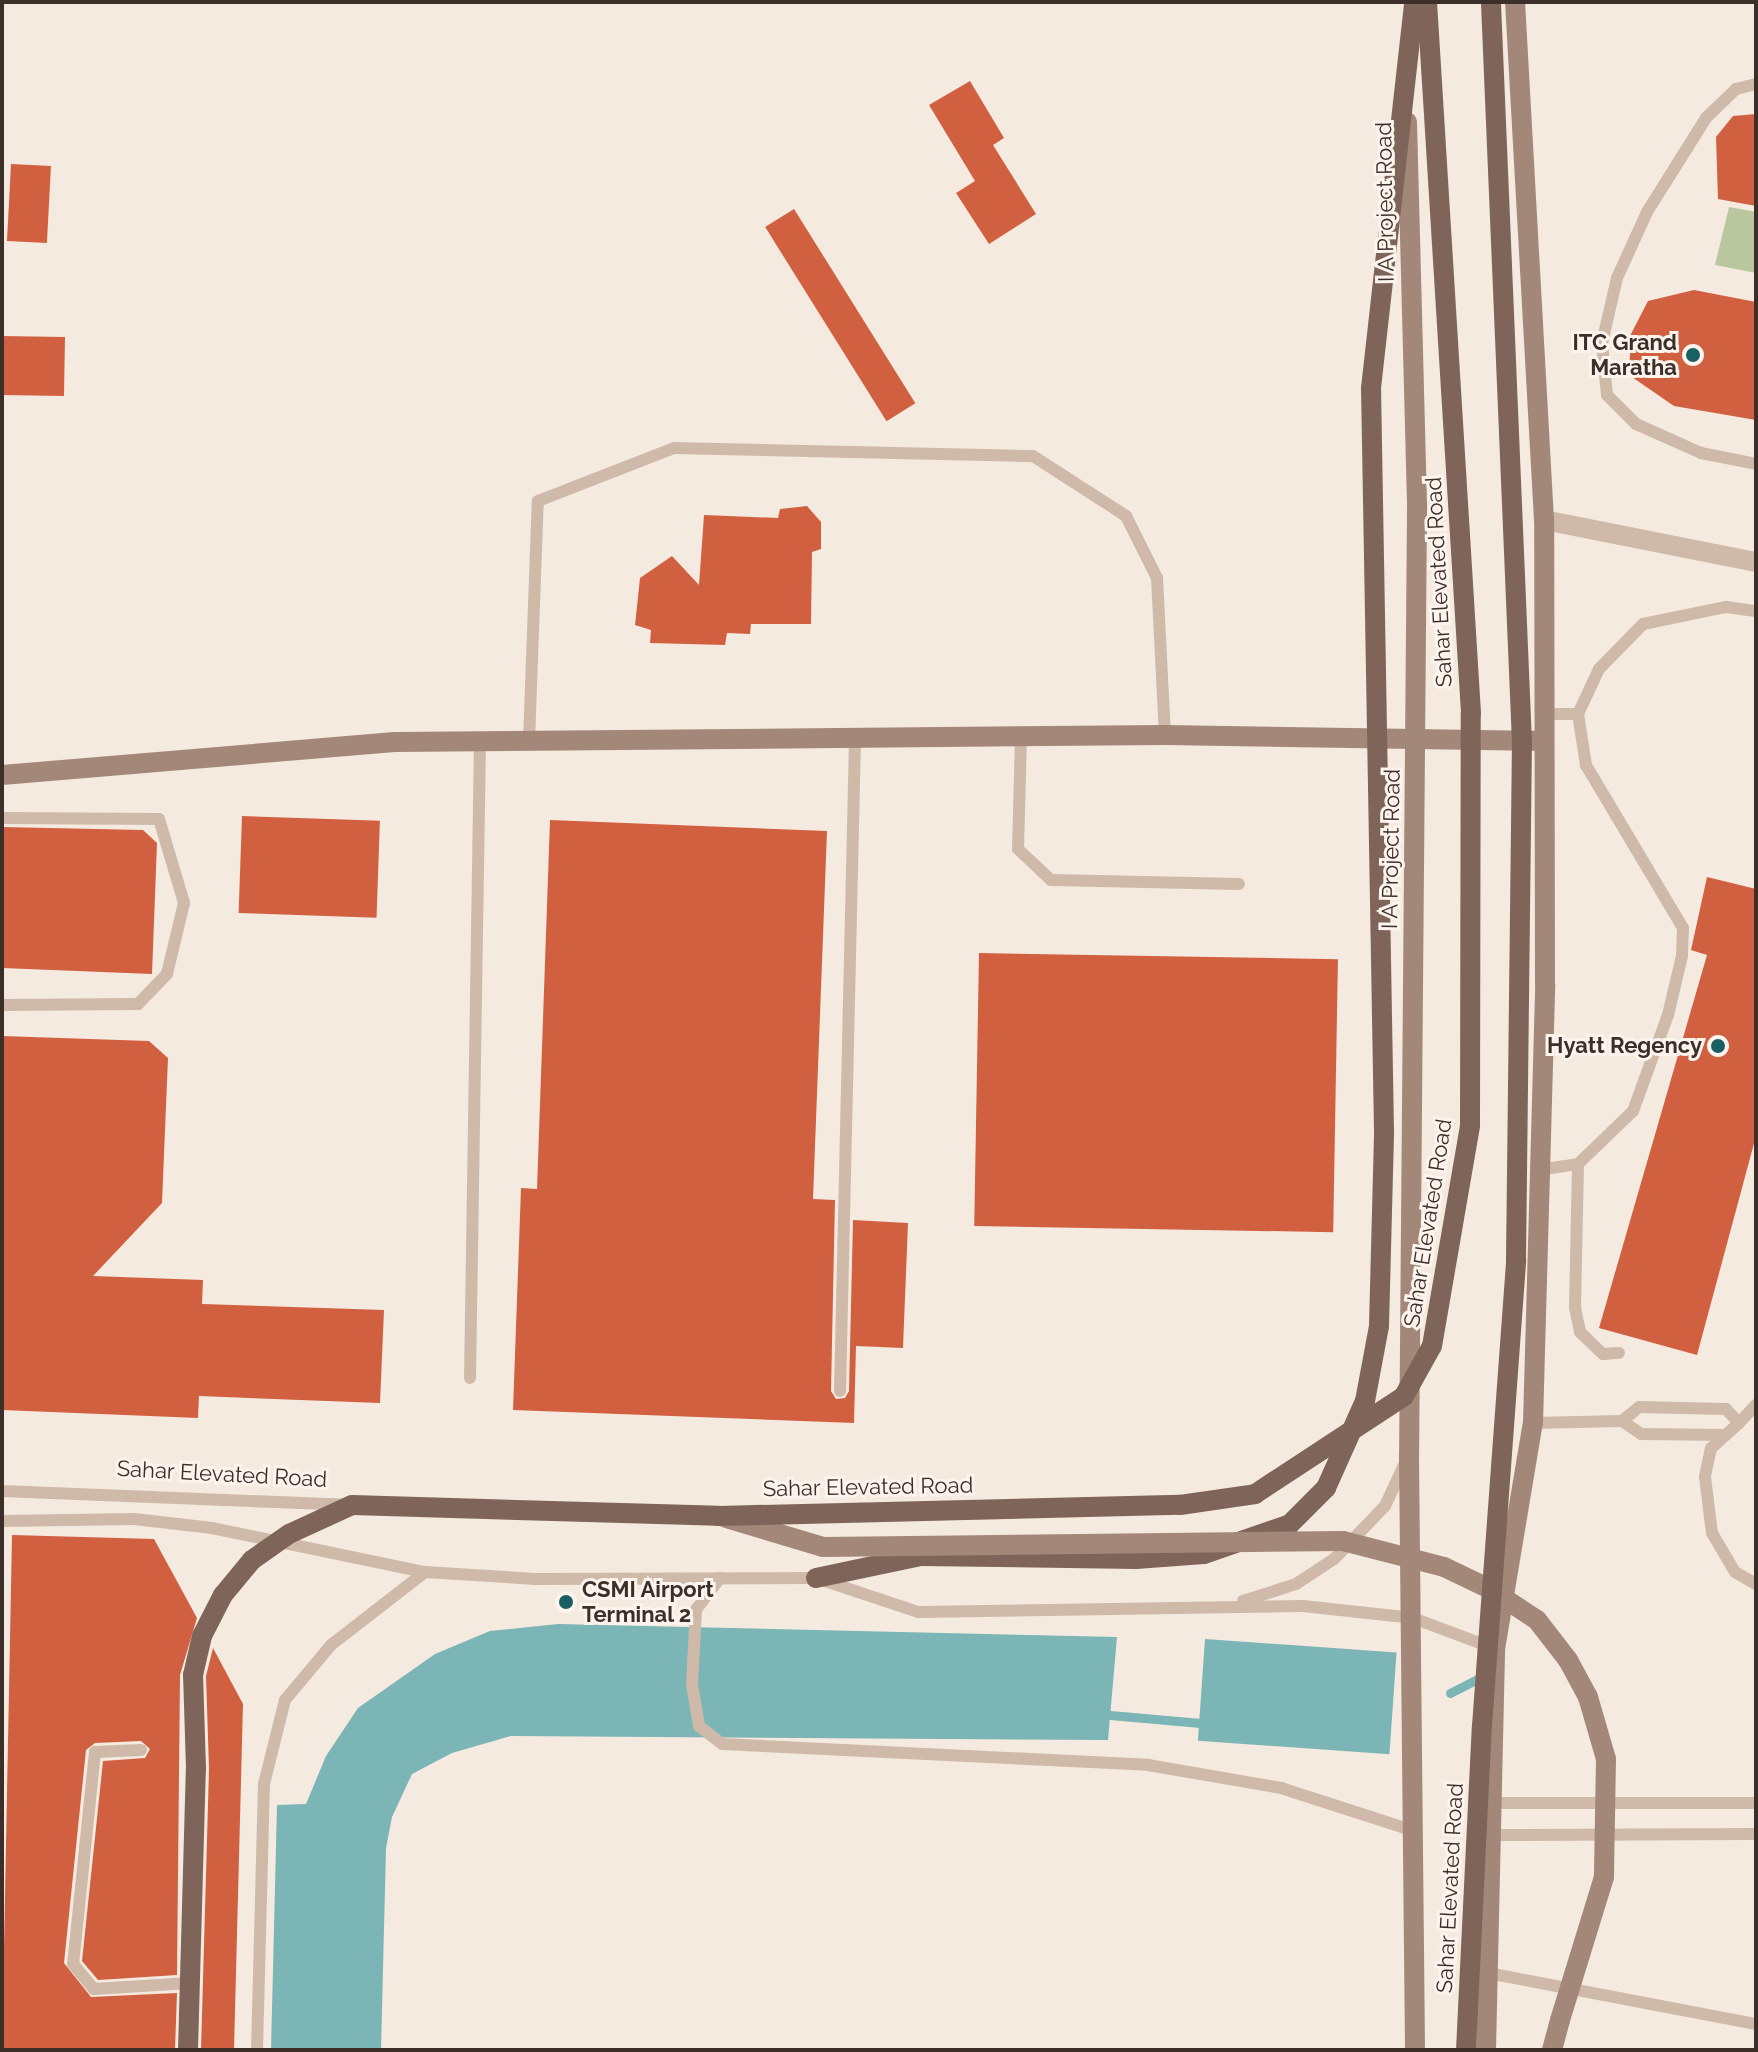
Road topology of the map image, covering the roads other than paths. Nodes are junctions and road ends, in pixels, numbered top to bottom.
1 (1404, 2) edge
2 (1414, 2) edge
3 (1427, 2) edge
4 (1491, 2) edge
5 (1515, 2) edge
6 (1756, 84) edge
7 (1756, 464) edge
8 (1544, 520) junction
9 (1756, 562) edge
10 (1756, 611) edge
11 (1546, 714) junction
12 (1578, 714) junction
13 (1165, 735) junction
14 (1416, 735) junction
15 (1021, 736) junction
16 (855, 738) junction
17 (480, 741) junction
18 (529, 741) junction
19 (1545, 741) junction
20 (2, 775) edge
21 (2, 818) edge
22 (1239, 884) dead end
23 (2, 1005) edge
24 (1578, 1164) junction
25 (1538, 1170) junction
26 (1619, 1353) dead end
27 (470, 1378) dead end
28 (840, 1391) dead end
29 (1756, 1405) edge
30 (1622, 1421) junction
31 (1533, 1423) junction
32 (1739, 1423) junction
33 (1725, 1435) junction
34 (1409, 1456) junction
35 (2, 1491) edge
36 (352, 1505) junction
37 (718, 1516) junction
38 (2, 1521) edge
39 (425, 1572) junction
40 (720, 1578) junction
41 (816, 1578) junction
42 (1756, 1584) edge
43 (1233, 1604) junction
44 (1413, 1618) junction
45 (1495, 1652) junction
46 (141, 1750) dead end
47 (1493, 1803) junction
48 (1756, 1803) edge
49 (1414, 1831) junction
50 (1756, 1834) edge
51 (1492, 1835) junction
52 (1488, 1973) junction
53 (190, 1983) junction
54 (1756, 2024) edge
55 (188, 2050) edge
56 (257, 2050) edge
57 (1415, 2050) edge
58 (1466, 2050) edge
59 (1486, 2050) edge
60 (1552, 2050) edge

1 - 14 main road, I A Project Road
2 - 41 main road, bridge
3 - 37 main road, Sahar Elevated Road, bridge
4 - 58 main road, Sahar Elevated Road, bridge
5 - 8 main road
6 - 7 lane
8 - 9 street
8 - 11 main road
10 - 12 lane
11 - 12 lane
11 - 19 main road
12 - 24 lane
13 - 14 main road
13 - 15 main road
13 - 18 lane
14 - 19 main road
14 - 34 main road, I A Project Road
15 - 16 main road
15 - 22 lane
16 - 18 main road
16 - 28 lane
17 - 18 main road
17 - 20 main road
17 - 27 lane
19 - 25 main road
21 - 23 lane
24 - 25 lane
24 - 26 lane
25 - 31 main road
29 - 32 lane
30 - 31 lane
30 - 32 lane
30 - 33 lane
31 - 45 main road
32 - 33 lane
33 - 42 lane
34 - 43 lane, I A Project Road
34 - 44 main road
35 - 36 lane, Sahar Elevated Road
36 - 37 main road, Sahar Elevated Road, bridge
36 - 53 main road, bridge
37 - 60 main road, bridge
38 - 39 lane
39 - 40 lane
39 - 56 lane
40 - 41 lane
40 - 49 lane
41 - 43 lane
43 - 44 lane
44 - 45 lane
44 - 49 main road
45 - 47 main road
46 - 53 lane
47 - 48 lane
47 - 51 main road
49 - 57 main road
50 - 51 lane
51 - 52 main road
52 - 54 lane
52 - 59 main road
53 - 55 main road, bridge

